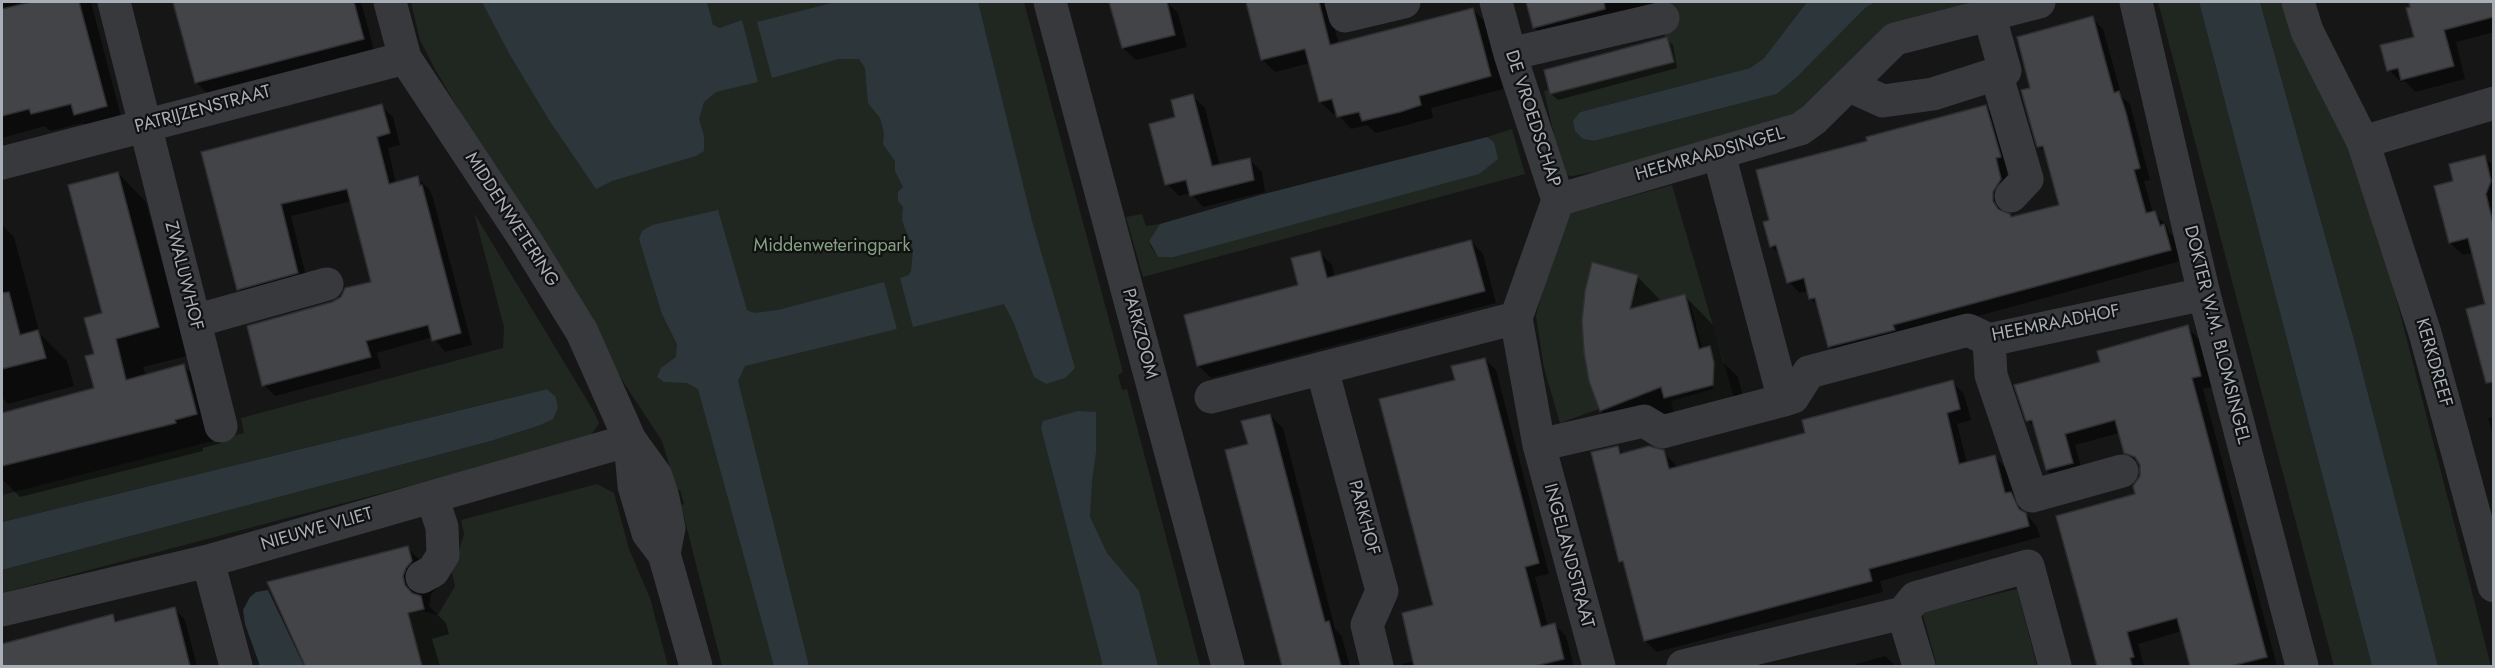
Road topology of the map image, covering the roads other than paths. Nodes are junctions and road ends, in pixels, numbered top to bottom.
1 (114, 2) edge
2 (390, 2) edge
3 (1050, 2) edge
4 (1341, 2) edge
5 (1404, 2) edge
6 (1496, 2) edge
7 (2039, 2) edge
8 (2136, 2) edge
9 (2298, 2) edge
10 (1989, 14) junction
11 (1662, 18) dead end
12 (1510, 54) junction
13 (405, 57) junction
14 (1996, 74) junction
15 (1848, 85) junction
16 (2493, 103) edge
17 (146, 125) junction
18 (2363, 142) junction
19 (1719, 154) junction
20 (2, 163) edge
21 (2011, 196) dead end
22 (1558, 200) junction
23 (327, 284) dead end
24 (2204, 294) junction
25 (1516, 318) junction
26 (195, 321) junction
27 (1989, 340) junction
28 (1322, 369) junction
29 (1211, 397) dead end
30 (1784, 400) junction
31 (221, 426) dead end
32 (630, 440) junction
33 (1539, 444) junction
34 (2122, 471) dead end
35 (432, 497) junction
36 (207, 561) junction
37 (422, 577) dead end
38 (2493, 586) edge
39 (2, 610) edge
40 (1903, 613) junction
41 (236, 666) edge
42 (696, 666) edge
43 (1228, 666) edge
44 (1377, 666) edge
45 (1599, 666) edge
46 (1683, 666) edge
47 (1918, 666) edge
48 (2055, 666) edge
49 (2302, 666) edge

1 - 17 street, ZWALUWHOF
2 - 13 street, MIDDENWETERING
3 - 43 street, PARKZOOM
4 - 5 street
6 - 12 street, DE VROEDSCHAP
7 - 10 street, HEEMRAADSINGEL
8 - 24 street, DOKTER W.M. BLOMSINGEL
9 - 18 street, KERKDREEF
10 - 14 street
10 - 15 street, HEEMRAADSINGEL
11 - 12 street
12 - 22 street, DE VROEDSCHAP
13 - 17 street, PATRIJZENSTRAAT
13 - 32 street, MIDDENWETERING
14 - 15 street
14 - 21 street
15 - 19 street, HEEMRAADSINGEL
16 - 18 street
17 - 20 street, PATRIJZENSTRAAT
17 - 26 street, ZWALUWHOF
18 - 38 street, KERKDREEF
19 - 22 street, HEEMRAADSINGEL
19 - 30 street
22 - 25 street, DE VROEDSCHAP
23 - 26 street
24 - 27 street, HEEMRAADHOF
24 - 49 street, DOKTER W.M. BLOMSINGEL
25 - 28 street
25 - 33 street, DE VROEDSCHAP
26 - 31 street, ZWALUWHOF
27 - 30 street, HEEMRAADHOF
27 - 34 street
28 - 29 street
28 - 44 street, PARKHOF
30 - 33 street
32 - 35 street, NIEUWE VLIET
32 - 42 street, MIDDENWETERING
33 - 45 street, INGELANDSTRAAT
35 - 36 street, NIEUWE VLIET
35 - 37 street
36 - 39 street, NIEUWE VLIET
36 - 41 street
40 - 46 street
40 - 47 street
40 - 48 street

